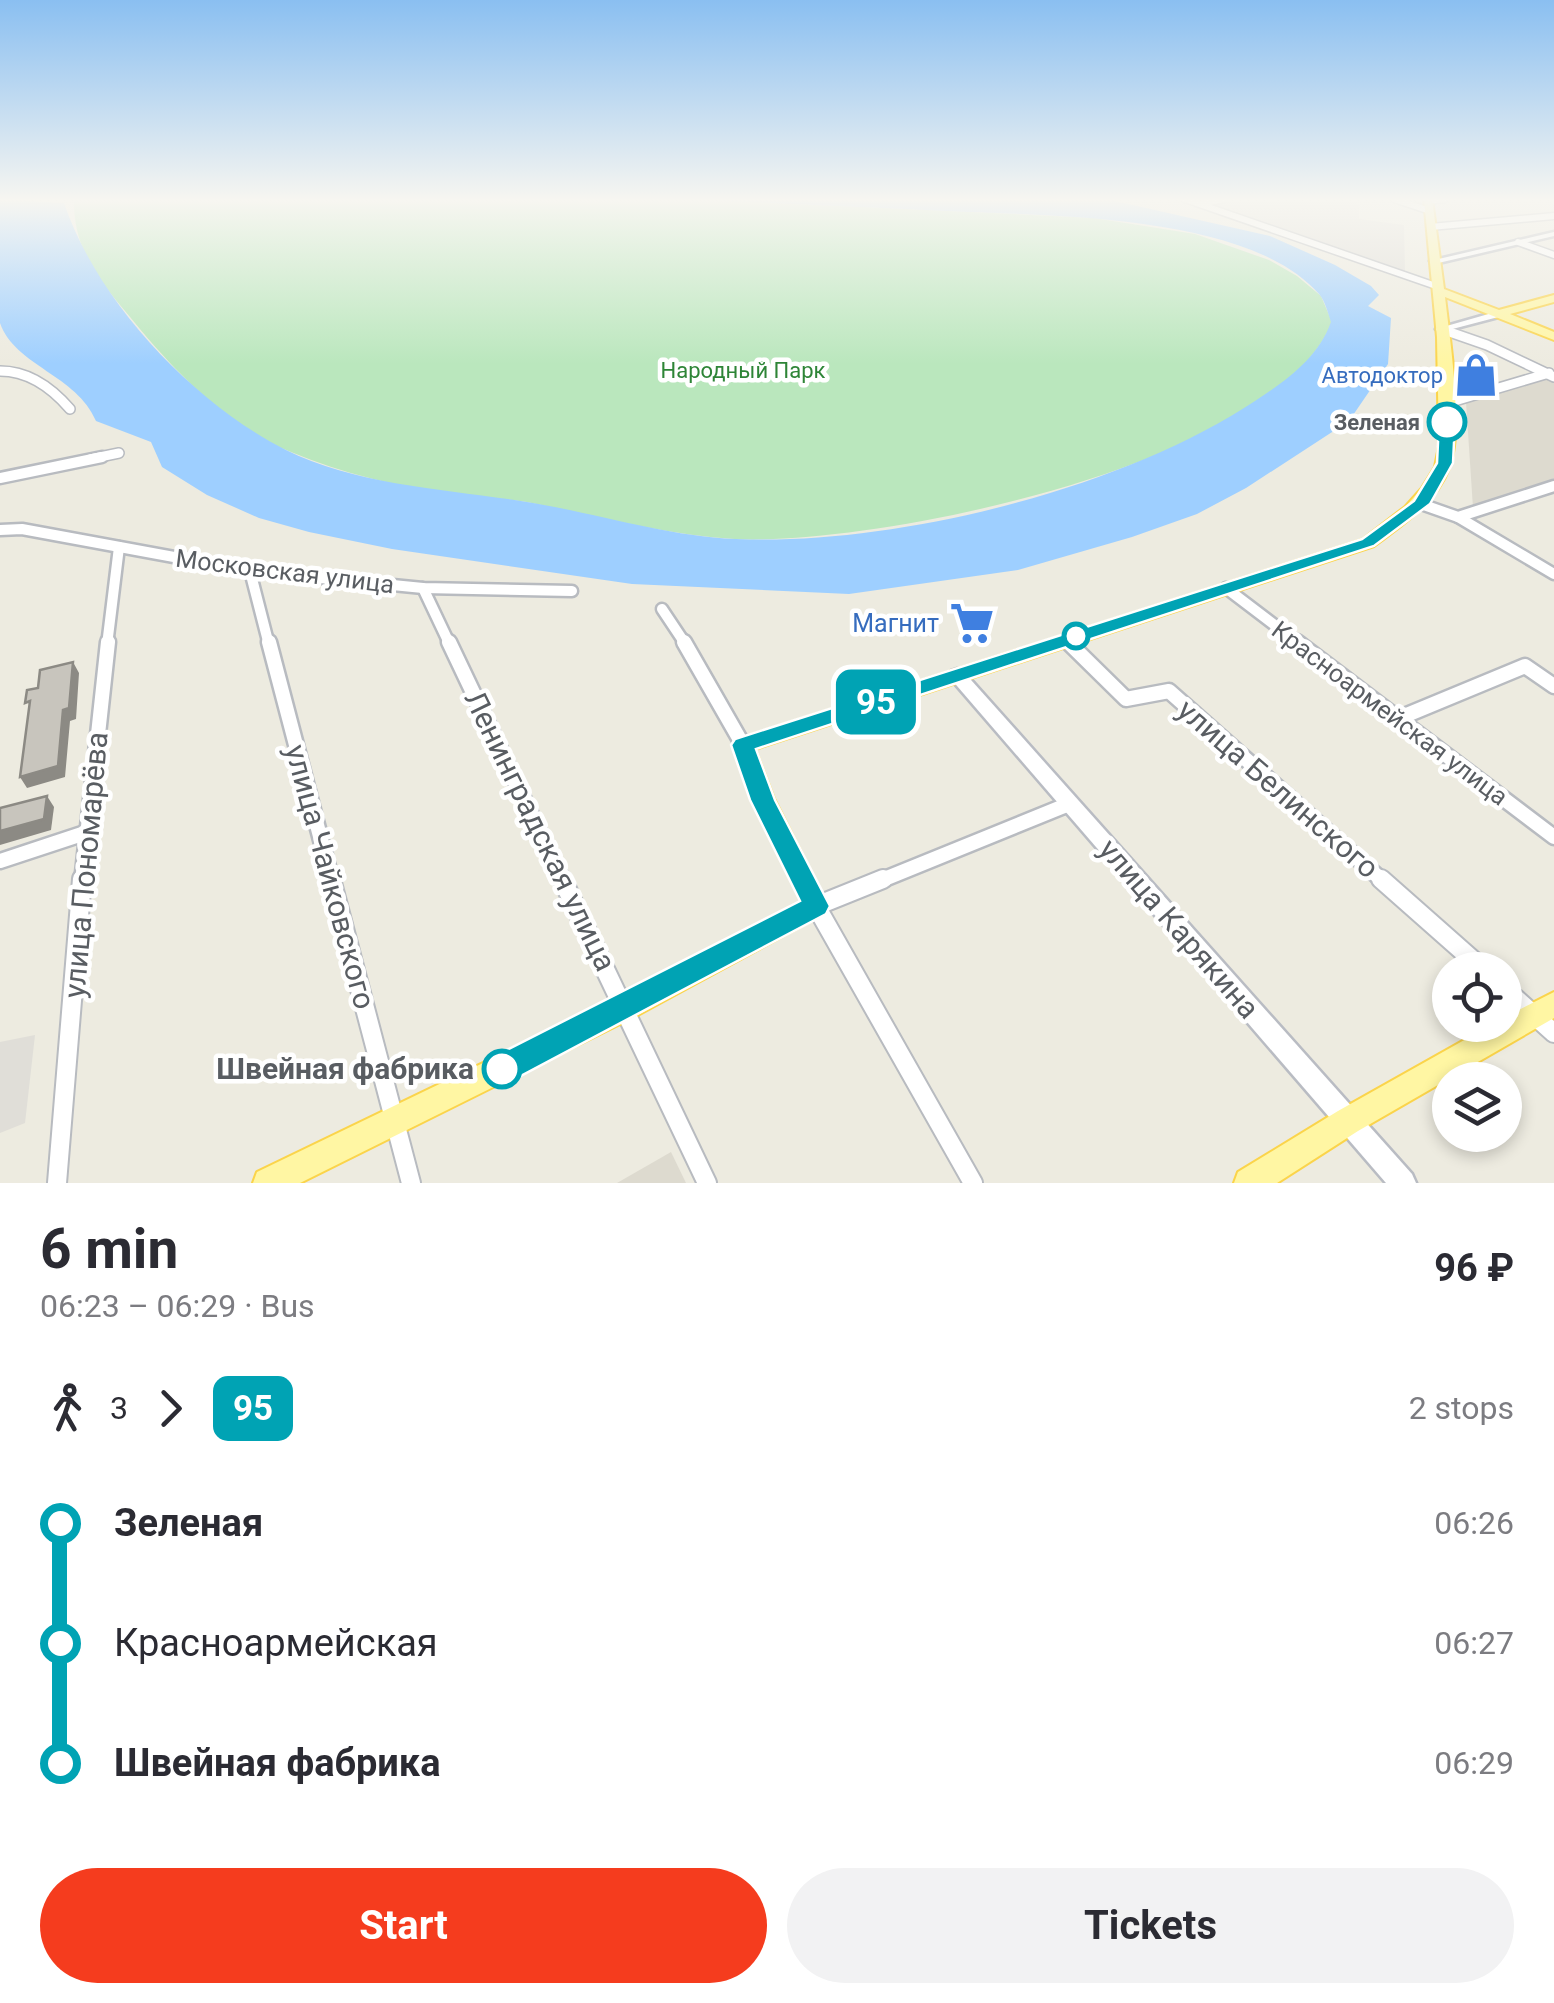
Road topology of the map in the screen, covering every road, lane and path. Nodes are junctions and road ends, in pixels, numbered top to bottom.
1 (1344, 254) edge
2 (1433, 254) edge
3 (1464, 254) edge
4 (1434, 261) junction
5 (1440, 291) junction
6 (1554, 298) edge
7 (1473, 304) junction
8 (1438, 308) junction
9 (1499, 314) junction
10 (1440, 329) junction
11 (1554, 336) edge
12 (0, 371) edge
13 (1552, 374) edge
14 (1448, 402) junction
15 (70, 409) dead end
16 (118, 452) dead end
17 (0, 478) edge
18 (1551, 490) edge
19 (1421, 504) junction
20 (1458, 518) junction
21 (0, 530) edge
22 (119, 547) junction
23 (250, 571) junction
24 (1554, 574) edge
25 (423, 588) junction
26 (1226, 588) junction
27 (572, 590) dead end
28 (662, 609) dead end
29 (1066, 640) junction
30 (957, 675) junction
31 (1554, 686) edge
32 (1396, 719) junction
33 (743, 745) junction
34 (1069, 804) junction
35 (85, 833) junction
36 (1554, 837) edge
37 (0, 861) edge
38 (816, 906) junction
39 (1464, 952) edge
40 (1522, 1000) edge
41 (625, 1008) junction
42 (1547, 1017) edge
43 (1348, 1121) junction
44 (394, 1122) junction
45 (57, 1183) edge
46 (268, 1183) edge
47 (411, 1183) edge
48 (706, 1183) edge
49 (974, 1183) edge
50 (1250, 1183) edge
51 (1402, 1183) edge

1 - 5 street
2 - 4 main road
3 - 4 main road
4 - 5 main road
5 - 7 main road
5 - 8 main road
6 - 9 main road
7 - 8 main road
7 - 9 main road
8 - 10 main road
9 - 10 main road
9 - 11 main road
10 - 13 street
10 - 14 main road
12 - 15 street
13 - 14 street
14 - 19 main road
16 - 17 street
18 - 20 street
19 - 20 street
19 - 26 main road
20 - 24 street
21 - 22 street, Московская улица
22 - 23 street, Московская улица
22 - 35 street, улица Пономарёва
23 - 25 street, Московская улица
23 - 44 street, улица Чайковского
25 - 27 street, Московская улица
25 - 41 street, Ленинградская улица
26 - 29 main road
26 - 32 street, Красноармейская улица
28 - 33 street
29 - 30 main road
29 - 39 street, улица Белинского
30 - 33 main road
30 - 34 main road, улица Карякина
31 - 32 street
32 - 36 street, Красноармейская улица
33 - 38 main road
34 - 38 street
34 - 43 main road, улица Карякина
35 - 37 street
35 - 45 street, улица Пономарёва
38 - 41 main road
38 - 49 street
40 - 42 street
41 - 44 main road
41 - 48 street, Ленинградская улица
42 - 43 main road
43 - 50 main road
43 - 51 main road, улица Карякина
44 - 46 main road
44 - 47 street, улица Чайковского

